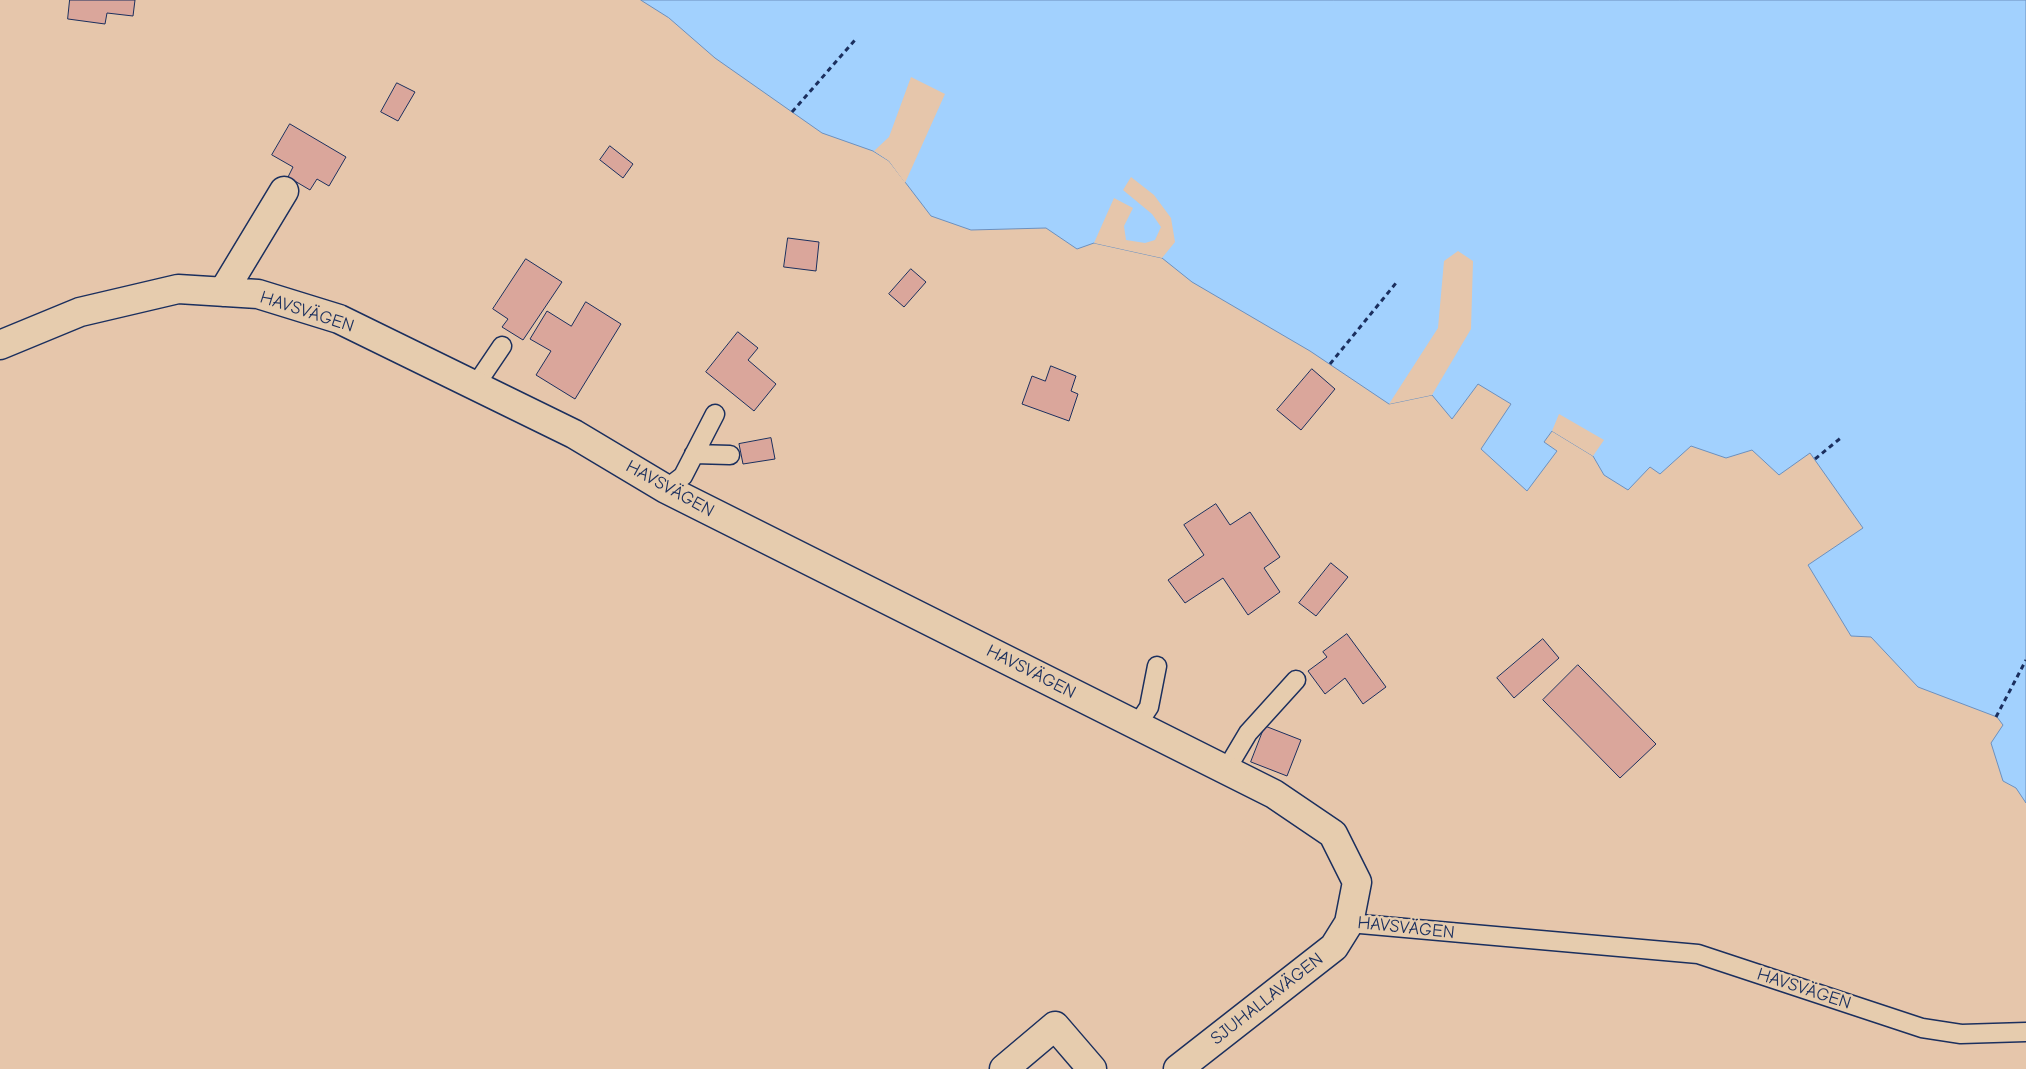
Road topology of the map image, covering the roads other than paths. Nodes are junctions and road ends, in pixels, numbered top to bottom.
1 (284, 190) dead end
2 (224, 292) junction
3 (0, 345) edge
4 (502, 346) dead end
5 (475, 386) junction
6 (715, 414) dead end
7 (694, 454) junction
8 (730, 455) dead end
9 (666, 489) junction
10 (1157, 666) dead end
11 (1296, 680) dead end
12 (1137, 726) junction
13 (1226, 770) junction
14 (1349, 923) junction
15 (2026, 1032) edge
16 (1004, 1069) edge
17 (1092, 1069) edge
18 (1178, 1069) edge

1 - 2 street
2 - 3 street, HAVSVÄGEN
2 - 5 street, HAVSVÄGEN
4 - 5 lane
5 - 9 street, HAVSVÄGEN
6 - 7 lane
7 - 8 lane
7 - 9 lane
9 - 12 street, HAVSVÄGEN
10 - 12 lane
11 - 13 lane
12 - 13 street, HAVSVÄGEN
13 - 14 street, HAVSVÄGEN
14 - 15 lane, HAVSVÄGEN
14 - 18 street, SJUHALLAVÄGEN
16 - 17 street

